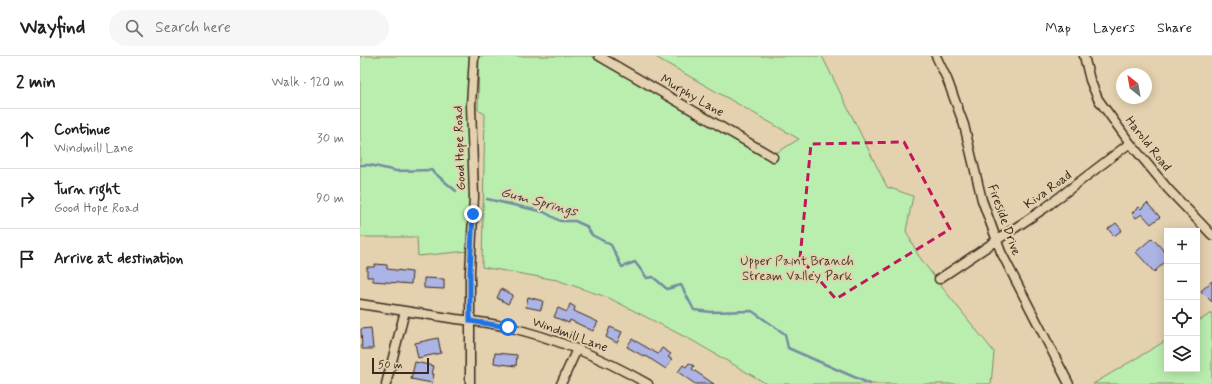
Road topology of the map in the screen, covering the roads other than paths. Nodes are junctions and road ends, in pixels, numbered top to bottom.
1 (474, 56) edge
2 (599, 56) edge
3 (936, 56) edge
4 (1084, 56) edge
5 (1130, 143) junction
6 (773, 157) dead end
7 (1212, 235) edge
8 (997, 241) junction
9 (938, 279) dead end
10 (360, 304) edge
11 (405, 310) junction
12 (470, 321) junction
13 (577, 349) junction
14 (386, 384) edge
15 (470, 384) edge
16 (561, 384) edge
17 (648, 384) edge
18 (1069, 384) edge

1 - 12 street, Good Hope Road
2 - 6 street, Murphy Lane
3 - 8 street, Fireside Drive
4 - 5 street, Harold Road
5 - 7 street, Harold Road
5 - 8 street, Kiva Road
8 - 9 street, Kiva Road
8 - 18 street, Fireside Drive
10 - 11 street, Windmill Lane
11 - 12 street, Windmill Lane
11 - 14 street
12 - 13 street, Windmill Lane
12 - 15 street, Good Hope Road
13 - 16 street
13 - 17 street, Windmill Lane

